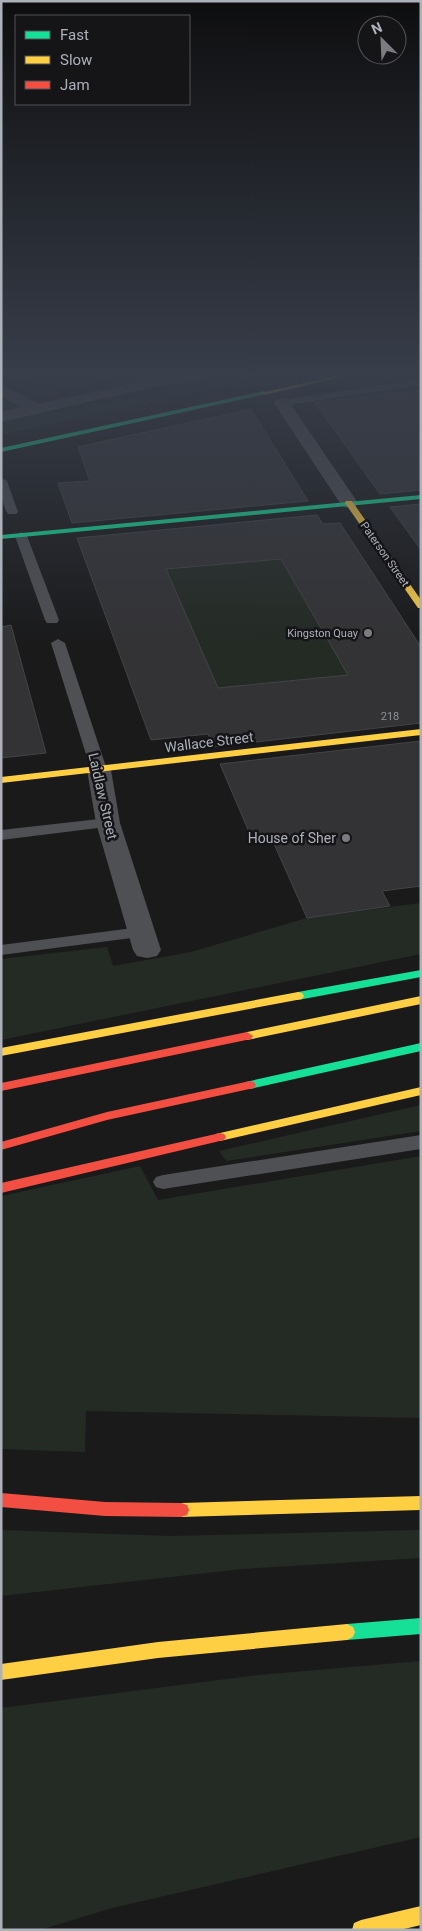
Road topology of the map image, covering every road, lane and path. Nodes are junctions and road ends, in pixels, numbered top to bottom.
1 (324, 465) edge
2 (1, 481) edge
3 (421, 497) edge
4 (349, 503) junction
5 (12, 512) dead end
6 (20, 536) junction
7 (1, 537) edge
8 (421, 606) edge
9 (52, 620) dead end
10 (58, 643) dead end
11 (421, 732) edge
12 (99, 770) junction
13 (1, 780) edge
14 (108, 823) junction
15 (1, 834) edge
16 (144, 941) joint
17 (1, 950) edge
18 (421, 973) edge
19 (421, 1000) edge
20 (421, 1047) edge
21 (1, 1052) edge
22 (1, 1087) edge
23 (421, 1091) edge
24 (421, 1142) edge
25 (1, 1146) edge
26 (163, 1182) dead end
27 (1, 1188) edge
28 (1, 1500) edge
29 (421, 1503) edge
30 (421, 1626) edge
31 (1, 1672) edge
32 (421, 1915) edge
33 (361, 1930) edge

1 - 4 street, Paterson Street
2 - 5 lane
3 - 4 main road
4 - 6 main road
4 - 8 main road, Paterson Street
6 - 7 main road
6 - 9 lane
10 - 12 lane, Laidlaw Street
11 - 12 main road, Wallace Street
12 - 13 main road, Wallace Street
12 - 14 street, Laidlaw Street
14 - 15 lane
14 - 16 street, Laidlaw Street
16 - 17 lane
18 - 21 main road
19 - 22 main road
20 - 25 main road
23 - 27 main road
24 - 26 lane
28 - 29 main road
30 - 31 main road
32 - 33 main road

